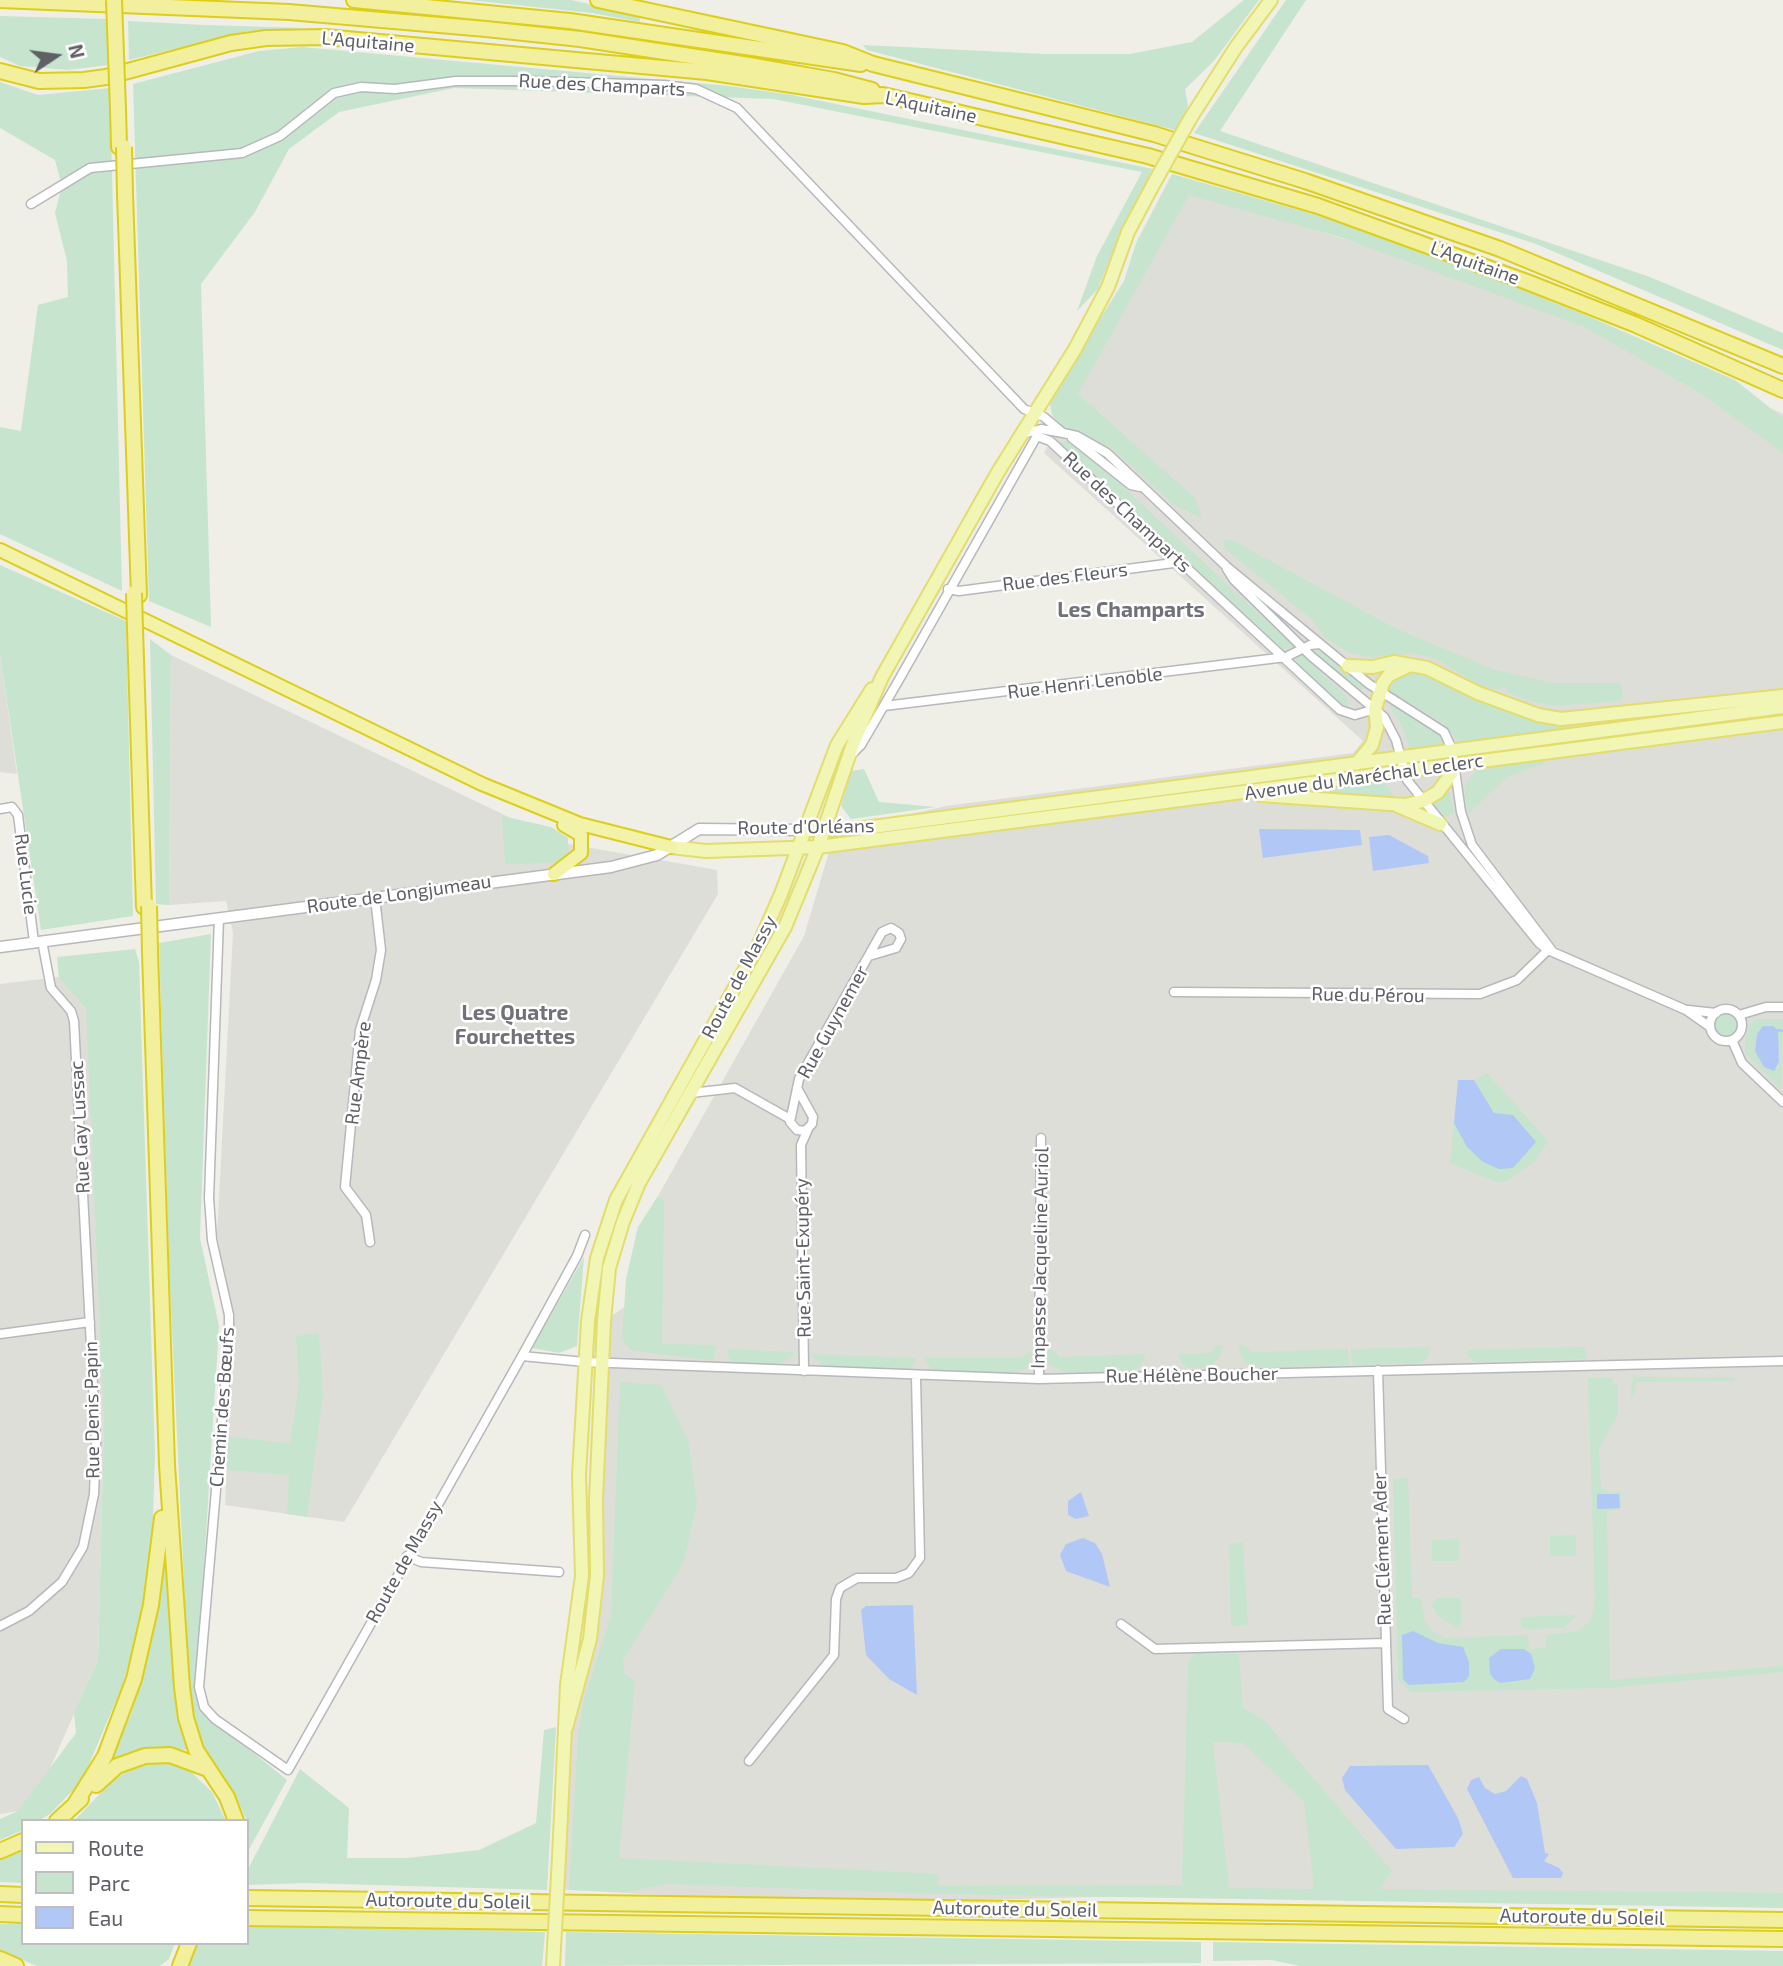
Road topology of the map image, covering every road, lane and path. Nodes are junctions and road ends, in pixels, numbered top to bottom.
1 (0, 0) edge
2 (117, 0) edge
3 (354, 0) edge
4 (598, 0) edge
5 (1271, 0) edge
6 (873, 64) junction
7 (0, 71) edge
8 (883, 95) junction
9 (31, 204) dead end
10 (1078, 339) junction
11 (1783, 366) edge
12 (1783, 390) edge
13 (1036, 414) junction
14 (1039, 433) junction
15 (1023, 434) junction
16 (1066, 434) junction
17 (998, 472) junction
18 (0, 550) edge
19 (1181, 562) junction
20 (1226, 566) junction
21 (948, 589) junction
22 (1320, 644) junction
23 (1303, 648) junction
24 (1286, 657) junction
25 (1412, 664) junction
26 (1348, 666) junction
27 (882, 677) junction
28 (1379, 691) junction
29 (1783, 696) edge
30 (884, 706) junction
31 (1783, 707) edge
32 (1375, 709) junction
33 (1783, 722) edge
34 (1452, 749) junction
35 (1401, 756) junction
36 (849, 757) junction
37 (1355, 764) junction
38 (1453, 765) junction
39 (1404, 772) junction
40 (1245, 793) junction
41 (1423, 801) junction
42 (1398, 805) junction
43 (0, 809) edge
44 (555, 815) junction
45 (946, 816) joint
46 (1440, 824) junction
47 (803, 830) junction
48 (823, 830) junction
49 (945, 830) joint
50 (671, 847) junction
51 (818, 847) junction
52 (795, 849) junction
53 (554, 874) junction
54 (376, 898) junction
55 (219, 918) junction
56 (881, 935) junction
57 (38, 942) junction
58 (0, 947) edge
59 (887, 948) junction
60 (1550, 951) junction
61 (148, 952) junction
62 (869, 956) junction
63 (1174, 992) dead end
64 (1783, 1007) edge
65 (1686, 1010) junction
66 (1716, 1013) junction
67 (1739, 1015) junction
68 (1710, 1027) junction
69 (1732, 1040) junction
70 (797, 1088) junction
71 (691, 1093) junction
72 (1783, 1102) edge
73 (807, 1109) junction
74 (791, 1115) junction
75 (794, 1129) junction
76 (808, 1129) junction
77 (1041, 1138) dead end
78 (802, 1145) junction
79 (585, 1235) dead end
80 (370, 1242) dead end
81 (90, 1322) junction
82 (0, 1334) edge
83 (522, 1356) junction
84 (585, 1362) junction
85 (1783, 1362) edge
86 (602, 1363) junction
87 (1378, 1370) junction
88 (804, 1371) junction
89 (916, 1377) junction
90 (1039, 1379) junction
91 (407, 1556) junction
92 (559, 1572) dead end
93 (1121, 1625) dead end
94 (0, 1626) edge
95 (1385, 1643) junction
96 (1404, 1719) dead end
97 (566, 1728) junction
98 (749, 1761) dead end
99 (205, 1768) junction
100 (288, 1770) joint
101 (75, 1804) junction
102 (59, 1819) edge
103 (235, 1819) edge
104 (21, 1842) edge
105 (0, 1851) edge
106 (0, 1894) edge
107 (21, 1895) edge
108 (248, 1898) edge
109 (0, 1914) edge
110 (21, 1914) edge
111 (248, 1917) edge
112 (1783, 1920) edge
113 (1783, 1939) edge
114 (0, 1959) edge
115 (16, 1966) edge
116 (553, 1966) edge

1 - 8 highway
2 - 61 highway, bridge
3 - 6 highway
4 - 6 highway, L'Aquitaine
5 - 10 main road, bridge
6 - 11 highway, L'Aquitaine
7 - 8 highway, L'Aquitaine
8 - 12 highway, L'Aquitaine
9 - 13 street, Rue des Champarts
10 - 13 main road
10 - 13 main road
13 - 14 street, Route de Massy
13 - 15 main road
13 - 16 street, Rue des Champarts
13 - 17 main road
14 - 15 street, Rue des Champarts
14 - 16 street, Rue des Champarts
14 - 19 street, Rue des Champarts
14 - 21 street, Route de Massy
15 - 17 main road
16 - 20 street, Rue des Champarts
17 - 27 main road
18 - 44 highway
19 - 21 street, Rue des Fleurs
19 - 24 street, Rue des Champarts
20 - 22 street, Rue des Champarts
20 - 23 street, Rue des Champarts
21 - 30 street, Route de Massy
22 - 23 street
22 - 26 street, Rue des Champarts
23 - 24 street
23 - 32 street, Rue des Champarts
24 - 30 street, Rue Henri Lenoble
24 - 32 street, Rue des Champarts
25 - 26 main road
25 - 28 main road
25 - 29 main road
26 - 28 street, Rue des Champarts
27 - 36 main road, Route de Massy
27 - 47 main road, Route de Massy
28 - 32 main road
28 - 34 street, Rue des Champarts
30 - 36 street, Route de Massy
31 - 34 main road, Avenue du Maréchal Leclerc
32 - 35 street, Rue des Champarts
32 - 37 main road
33 - 38 main road, Avenue du Maréchal Leclerc
34 - 35 main road, Avenue du Maréchal Leclerc
34 - 38 street
35 - 37 main road, Avenue du Maréchal Leclerc
35 - 39 street
36 - 48 main road, Route de Massy
37 - 45 main road, Avenue du Maréchal Leclerc
38 - 39 main road, Avenue du Maréchal Leclerc
38 - 41 main road
38 - 60 street
39 - 40 main road, Avenue du Maréchal Leclerc
39 - 41 street
40 - 42 main road
40 - 49 main road, Avenue du Maréchal Leclerc
41 - 42 main road
41 - 46 street
42 - 46 main road
43 - 57 street, Rue Lucie
44 - 50 highway
44 - 53 highway
45 - 48 main road, Route d'Orléans
46 - 60 street
47 - 48 main road, Route d'Orléans
47 - 50 street, Route d'Orléans
47 - 52 main road, Route de Massy
48 - 51 main road, Route de Massy
49 - 51 main road, Route d'Orléans
50 - 52 main road, Route de Longjumeau
50 - 53 street, Route de Longjumeau
51 - 52 main road, Route d'Orléans
51 - 71 main road, Route de Massy
52 - 84 main road, Route de Massy
53 - 54 street, Route de Longjumeau
54 - 55 street, Route de Longjumeau
54 - 80 street, Rue Ampère
55 - 57 street, Route de Longjumeau
55 - 100 street, Chemin des Bœufs
56 - 59 street, Rue Guynemer
56 - 59 street, Rue Guynemer
56 - 62 street, Rue Guynemer
57 - 58 street, Route de Longjumeau
57 - 81 street, Rue Gay Lussac
59 - 62 street, Rue Guynemer
60 - 63 street, Rue du Pérou
60 - 65 street
61 - 99 highway
61 - 101 highway
62 - 70 street, Rue Guynemer
64 - 67 street
65 - 66 street
65 - 68 street
66 - 67 street
66 - 68 street
67 - 69 street
68 - 69 street
69 - 72 street
70 - 73 street, Rue Guynemer
70 - 74 street, Rue Guynemer
71 - 74 street
71 - 86 main road, Route de Massy
73 - 74 street
73 - 76 street
74 - 75 street
75 - 76 street
75 - 78 street, Rue Saint-Exupéry
76 - 78 street, Rue Saint-Exupéry
77 - 90 street, Impasse Jacqueline Auriol
78 - 88 street, Rue Saint-Exupéry
79 - 83 street, Route de Massy
81 - 82 street
81 - 94 street, Rue Denis Papin
83 - 84 street
83 - 91 street, Route de Massy
84 - 86 street
84 - 97 main road, Route de Massy
85 - 87 street, Rue Hélène Boucher
86 - 88 street, Rue Hélène Boucher
86 - 97 main road, Route de Massy
87 - 90 street, Rue Hélène Boucher
87 - 95 street, Rue Clément Ader
88 - 89 street, Rue Hélène Boucher
89 - 90 street, Rue Hélène Boucher
89 - 98 street
91 - 92 street
91 - 100 street, Route de Massy
93 - 95 street
95 - 96 street, Rue Clément Ader
97 - 116 main road, Route de Massy, bridge
99 - 101 highway
99 - 103 highway
101 - 102 highway
104 - 105 highway
106 - 107 highway
108 - 112 highway, Autoroute du Soleil
109 - 110 highway
111 - 113 highway, Autoroute du Soleil
114 - 115 highway

